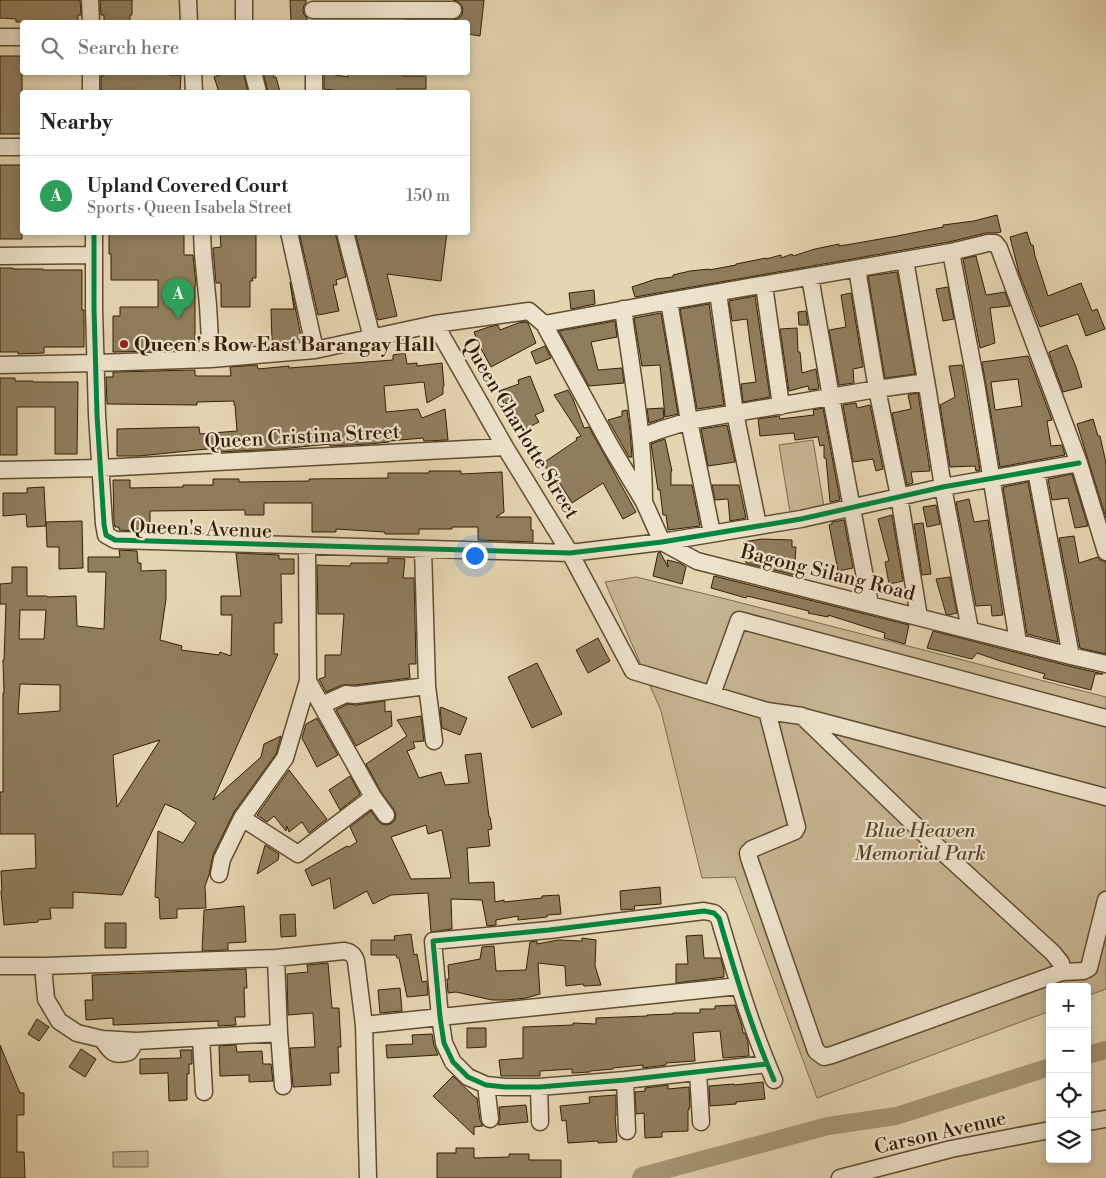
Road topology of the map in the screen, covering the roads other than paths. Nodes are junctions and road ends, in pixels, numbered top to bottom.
1 (90, 0) edge
2 (188, 0) edge
3 (244, 0) edge
4 (453, 10) dead end
5 (313, 11) edge
6 (90, 20) edge
7 (189, 20) edge
8 (244, 20) edge
9 (0, 37) edge
10 (20, 37) edge
11 (91, 75) edge
12 (193, 75) edge
13 (254, 75) edge
14 (314, 75) edge
15 (91, 90) edge
16 (194, 90) edge
17 (258, 90) edge
18 (314, 90) edge
19 (0, 147) edge
20 (20, 147) edge
21 (94, 235) edge
22 (202, 235) edge
23 (290, 235) edge
24 (347, 235) edge
25 (952, 252) junction
26 (94, 255) junction
27 (0, 256) edge
28 (904, 260) junction
29 (857, 269) junction
30 (810, 277) junction
31 (764, 285) junction
32 (718, 293) junction
33 (669, 301) junction
34 (623, 309) junction
35 (435, 324) junction
36 (544, 324) junction
37 (372, 338) junction
38 (315, 350) junction
39 (211, 359) junction
40 (96, 363) junction
41 (0, 365) edge
42 (926, 382) junction
43 (877, 389) junction
44 (831, 397) junction
45 (781, 406) junction
46 (735, 413) junction
47 (689, 421) junction
48 (640, 438) junction
49 (505, 447) junction
50 (1079, 463) junction
51 (101, 468) junction
52 (0, 470) edge
53 (1036, 471) junction
54 (991, 478) junction
55 (942, 487) junction
56 (899, 496) junction
57 (644, 502) junction
58 (853, 508) junction
59 (758, 525) junction
60 (712, 533) junction
61 (662, 542) junction
62 (307, 546) junction
63 (423, 548) junction
64 (1106, 552) edge
65 (570, 553) junction
66 (870, 604) junction
67 (919, 617) junction
68 (970, 630) junction
69 (1018, 642) junction
70 (1071, 656) junction
71 (1106, 664) edge
72 (308, 681) junction
73 (427, 686) junction
74 (712, 694) junction
75 (322, 705) junction
76 (767, 711) junction
77 (802, 716) junction
78 (1106, 718) edge
79 (434, 741) dead end
80 (373, 797) junction
81 (1106, 797) edge
82 (386, 815) dead end
83 (242, 818) junction
84 (219, 874) dead end
85 (1106, 900) edge
86 (276, 958) junction
87 (0, 966) edge
88 (44, 966) junction
89 (1062, 972) junction
90 (739, 986) junction
91 (440, 1017) junction
92 (364, 1024) junction
93 (279, 1033) junction
94 (201, 1038) junction
95 (767, 1064) junction
96 (698, 1072) junction
97 (624, 1080) junction
98 (774, 1080) dead end
99 (283, 1086) dead end
100 (486, 1086) junction
101 (539, 1087) junction
102 (204, 1092) dead end
103 (490, 1119) dead end
104 (1106, 1119) edge
105 (1091, 1121) edge
106 (540, 1122) dead end
107 (701, 1122) dead end
108 (627, 1130) dead end
109 (1046, 1131) edge
110 (368, 1178) edge
111 (840, 1178) edge

1 - 6 street
2 - 7 street
3 - 8 street
4 - 5 street
9 - 10 street
11 - 15 street
12 - 16 street
13 - 17 street
14 - 18 street
19 - 20 street
21 - 26 street, Queen's Avenue
22 - 39 street
23 - 38 street
24 - 37 street
25 - 28 street
25 - 50 street
25 - 54 street
26 - 27 street
26 - 40 street, Queen's Avenue
28 - 29 street
28 - 42 street
29 - 30 street
29 - 43 street
30 - 31 street
30 - 44 street
31 - 32 street
31 - 45 street
32 - 33 street
32 - 46 street
33 - 34 street
33 - 47 street
34 - 36 street
34 - 48 street
35 - 36 street
35 - 37 street
35 - 49 street, Queen Charlotte Street
36 - 57 street
37 - 38 street
38 - 39 street
39 - 40 street
40 - 41 street
40 - 51 street, Queen's Avenue
42 - 43 street
42 - 55 street
43 - 44 street
43 - 56 street
44 - 45 street
44 - 58 street
45 - 46 street
46 - 47 street
46 - 59 street
47 - 48 street
47 - 60 street
48 - 57 street
49 - 51 street, Queen Cristina Street
49 - 65 street, Queen Charlotte Street
50 - 53 street, Queen's Avenue
50 - 64 street
51 - 52 street, Queen Cristina Street
51 - 62 street, Queen's Avenue
53 - 54 street, Queen's Avenue
53 - 70 street
54 - 55 street, Queen's Avenue
54 - 69 street
55 - 56 street, Queen's Avenue
55 - 68 street
56 - 58 street, Queen's Avenue
56 - 67 street
57 - 61 street
58 - 59 street, Queen's Avenue
58 - 66 street
59 - 60 street, Queen's Avenue
60 - 61 street, Queen's Avenue
61 - 65 street, Queen's Avenue
61 - 66 street, Bagong Silang Road
62 - 63 street, Queen's Avenue
62 - 72 street
63 - 65 street, Queen's Avenue
63 - 73 street
65 - 74 street, Queen Charlotte Street
66 - 67 street, Bagong Silang Road
67 - 68 street, Bagong Silang Road
68 - 69 street, Bagong Silang Road
69 - 70 street, Bagong Silang Road
70 - 71 street, Bagong Silang Road
72 - 75 street
72 - 83 street
73 - 75 street
73 - 79 street
74 - 76 street, Queen Charlotte Street
74 - 78 street
75 - 80 street
76 - 77 street, Queen Charlotte Street
76 - 89 street
77 - 81 street, Queen Charlotte Street
77 - 89 street
80 - 82 street
80 - 83 street
83 - 84 street
85 - 89 street
86 - 88 street
86 - 92 street
86 - 93 street
87 - 88 street
88 - 94 street
90 - 91 street
90 - 91 street
90 - 95 street
91 - 92 street
91 - 100 street
92 - 110 street
93 - 94 street
93 - 99 street
94 - 102 street
95 - 96 street
95 - 98 street
96 - 97 street
96 - 107 street
97 - 101 street
97 - 108 street
100 - 101 street
100 - 103 street
101 - 106 street
104 - 105 street
109 - 111 street, Carson Avenue

